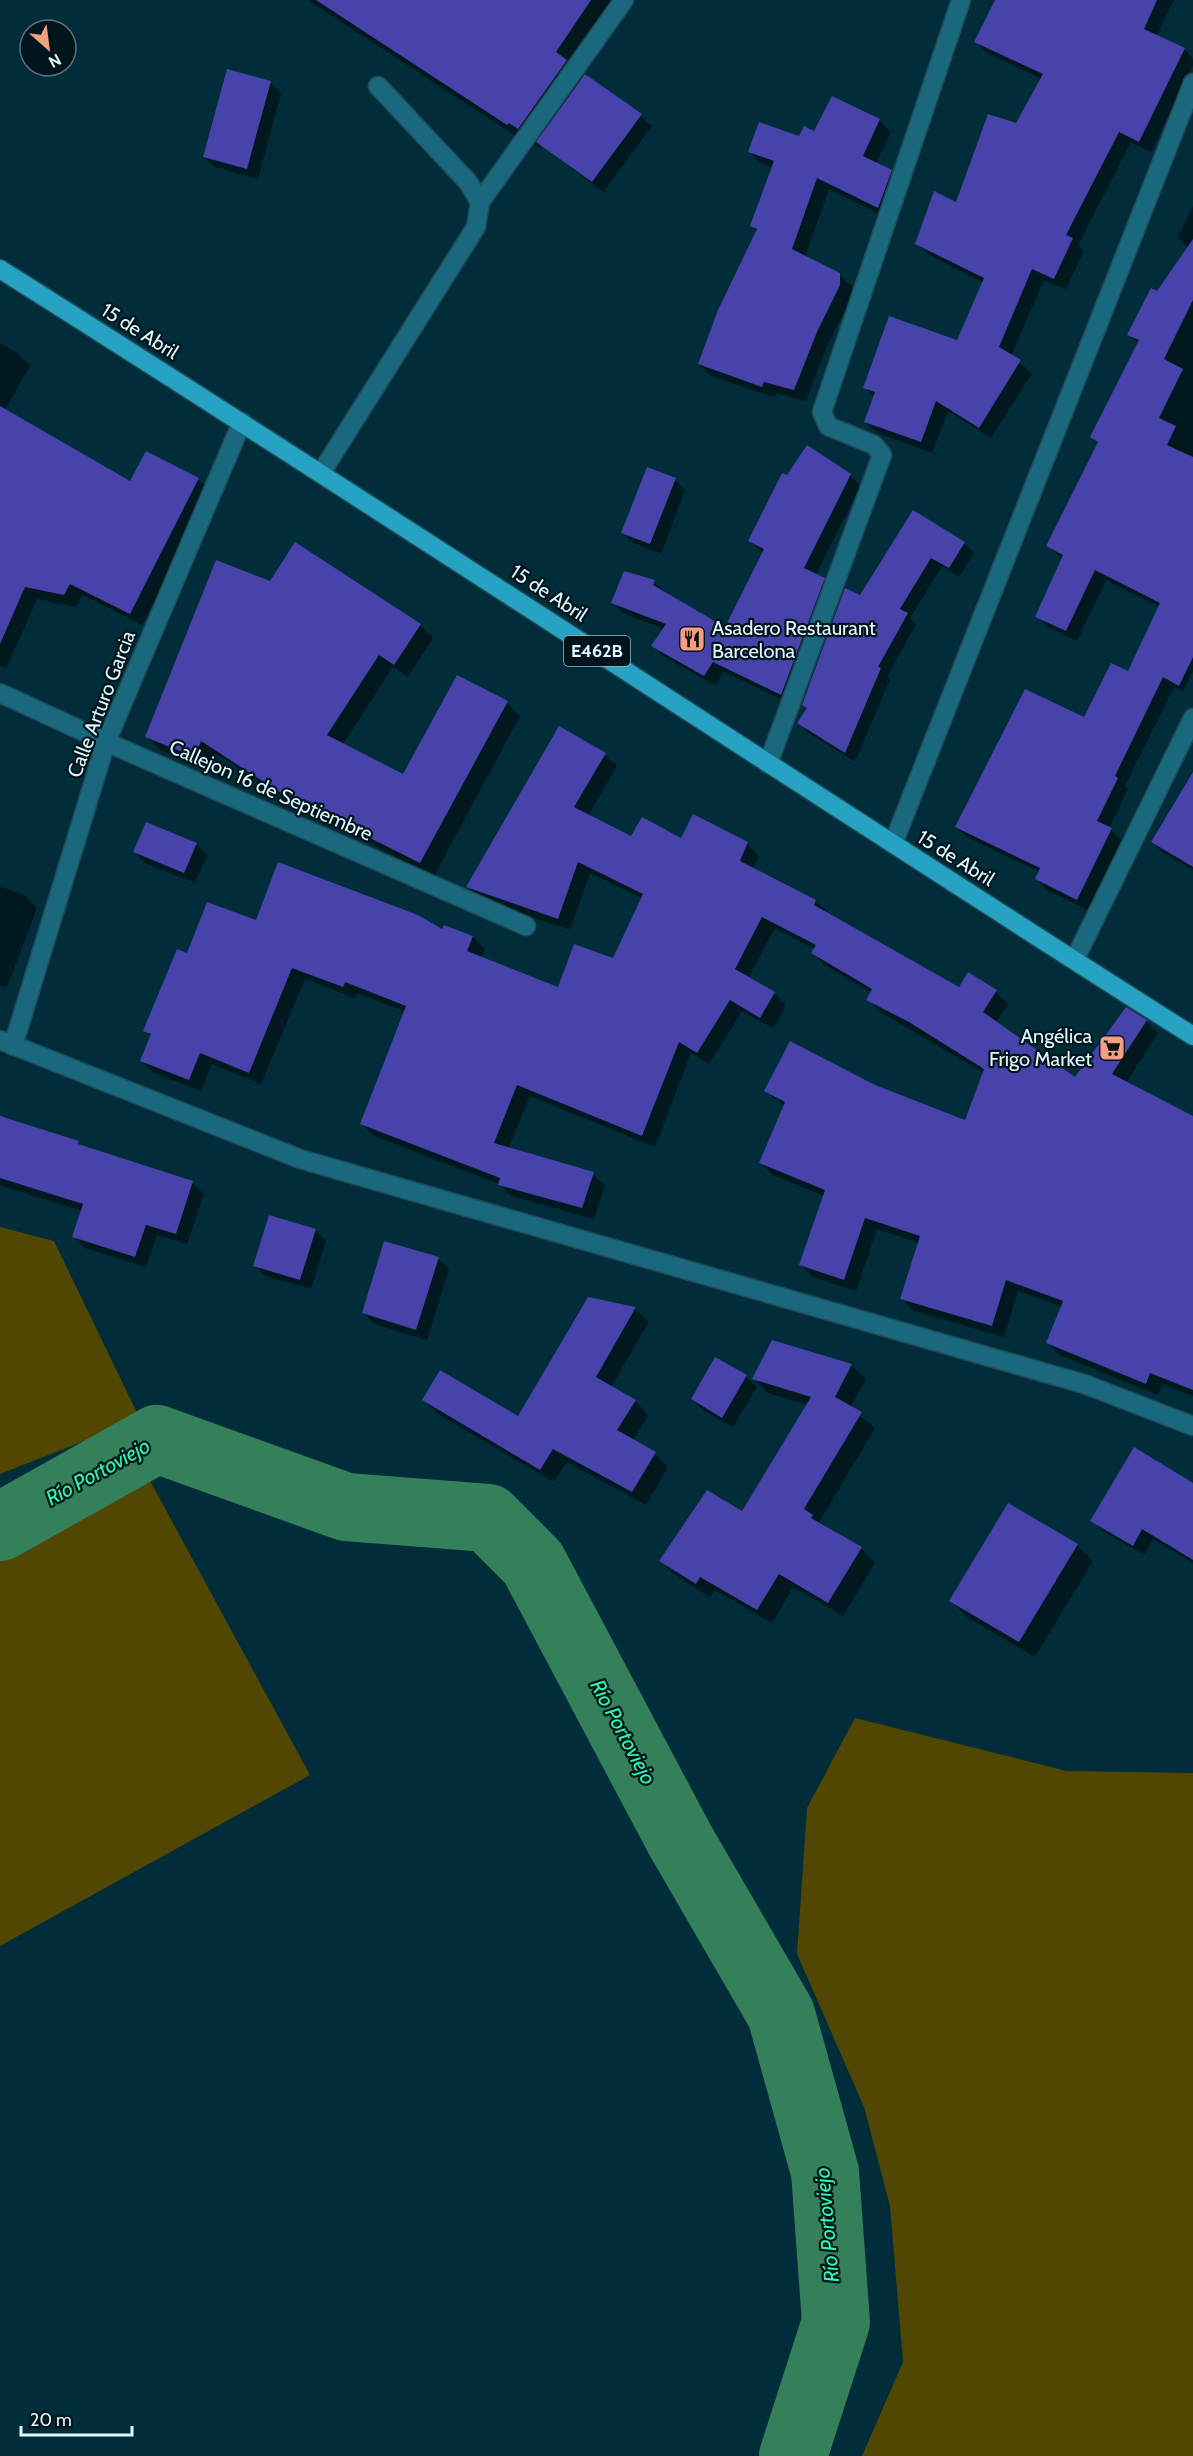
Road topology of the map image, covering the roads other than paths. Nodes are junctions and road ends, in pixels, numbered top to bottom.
1 (624, 0) edge
2 (961, 0) edge
3 (1193, 83) edge
4 (378, 86) dead end
5 (480, 202) junction
6 (0, 269) edge
7 (242, 422) junction
8 (321, 472) junction
9 (0, 693) edge
10 (1193, 718) edge
11 (106, 742) junction
12 (768, 764) junction
13 (893, 844) junction
14 (526, 926) dead end
15 (1075, 959) junction
16 (1193, 1036) edge
17 (7, 1043) edge
18 (1193, 1426) edge

1 - 5 street
2 - 12 street
3 - 13 street
4 - 5 street
5 - 8 street
6 - 7 main road, 15 de Abril / E462B
7 - 8 main road, 15 de Abril / E462B
7 - 11 street, Calle Arturo Garcia
8 - 12 main road, 15 de Abril / E462B
9 - 11 street, Callejon 16 de Septiembre
10 - 15 street
11 - 14 street, Callejon 16 de Septiembre
11 - 17 street, Calle Arturo Garcia
12 - 13 main road, 15 de Abril / E462B
13 - 15 main road, 15 de Abril / E462B
15 - 16 main road, 15 de Abril / E462B
17 - 18 street

